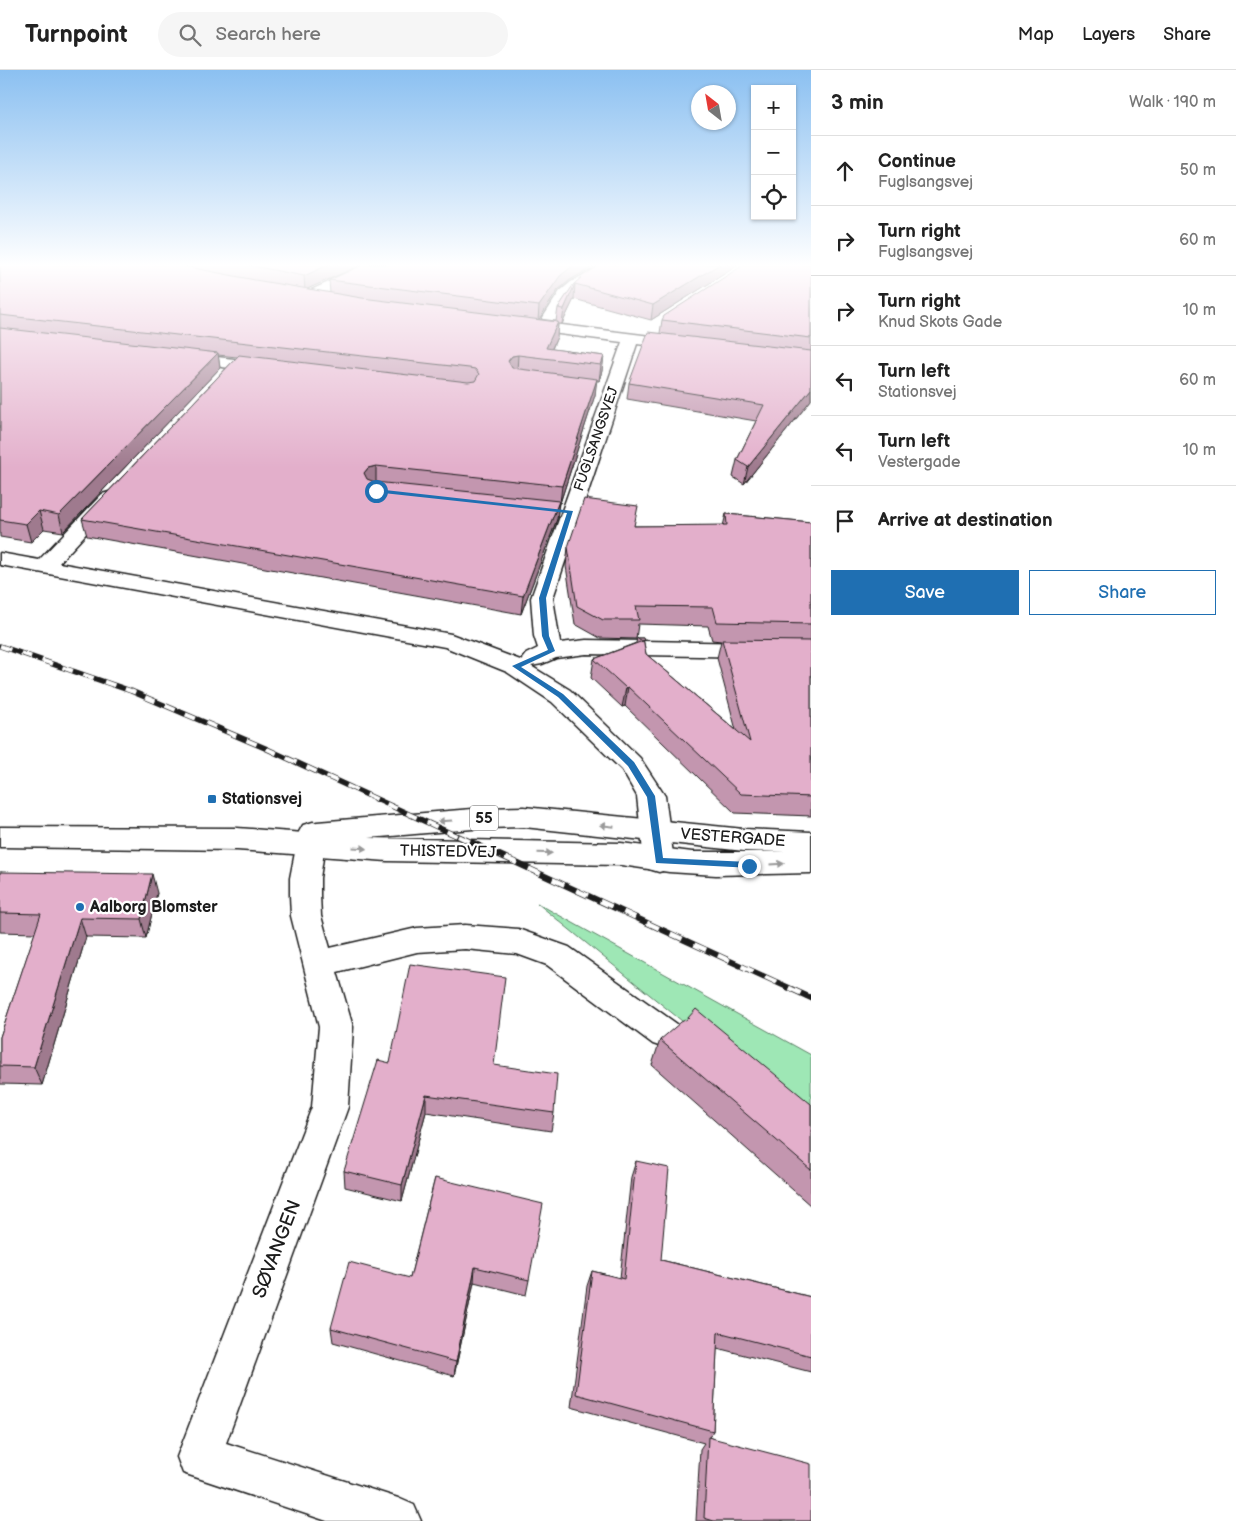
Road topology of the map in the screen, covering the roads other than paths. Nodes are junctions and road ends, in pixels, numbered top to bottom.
1 (603, 332) edge
2 (644, 335) junction
3 (695, 347) edge
4 (167, 356) edge
5 (236, 364) junction
6 (284, 370) edge
7 (222, 378) edge
8 (121, 485) edge
9 (0, 559) edge
10 (44, 567) junction
11 (551, 651) junction
12 (811, 651) edge
13 (516, 666) junction
14 (656, 832) junction
15 (0, 837) edge
16 (312, 838) junction
17 (811, 843) edge
18 (659, 861) junction
19 (811, 862) edge
20 (320, 963) junction
21 (665, 1034) edge
22 (398, 1521) edge

1 - 2 street
2 - 3 street
2 - 11 street, FUGLSANGSVEJ
4 - 5 street
5 - 6 street
5 - 7 street
8 - 10 street
9 - 10 street
10 - 13 street
11 - 12 street
11 - 13 street
13 - 14 street
14 -> 16 street, THISTEDVEJ / 55
14 - 17 street, VESTERGADE / 55
14 - 18 street
15 - 16 street, THISTEDVEJ / 55
16 -> 18 street, THISTEDVEJ / 55
16 - 20 street, SØVANGEN
18 -> 19 street, VESTERGADE / 55
20 - 21 street
20 - 22 street, SØVANGEN

